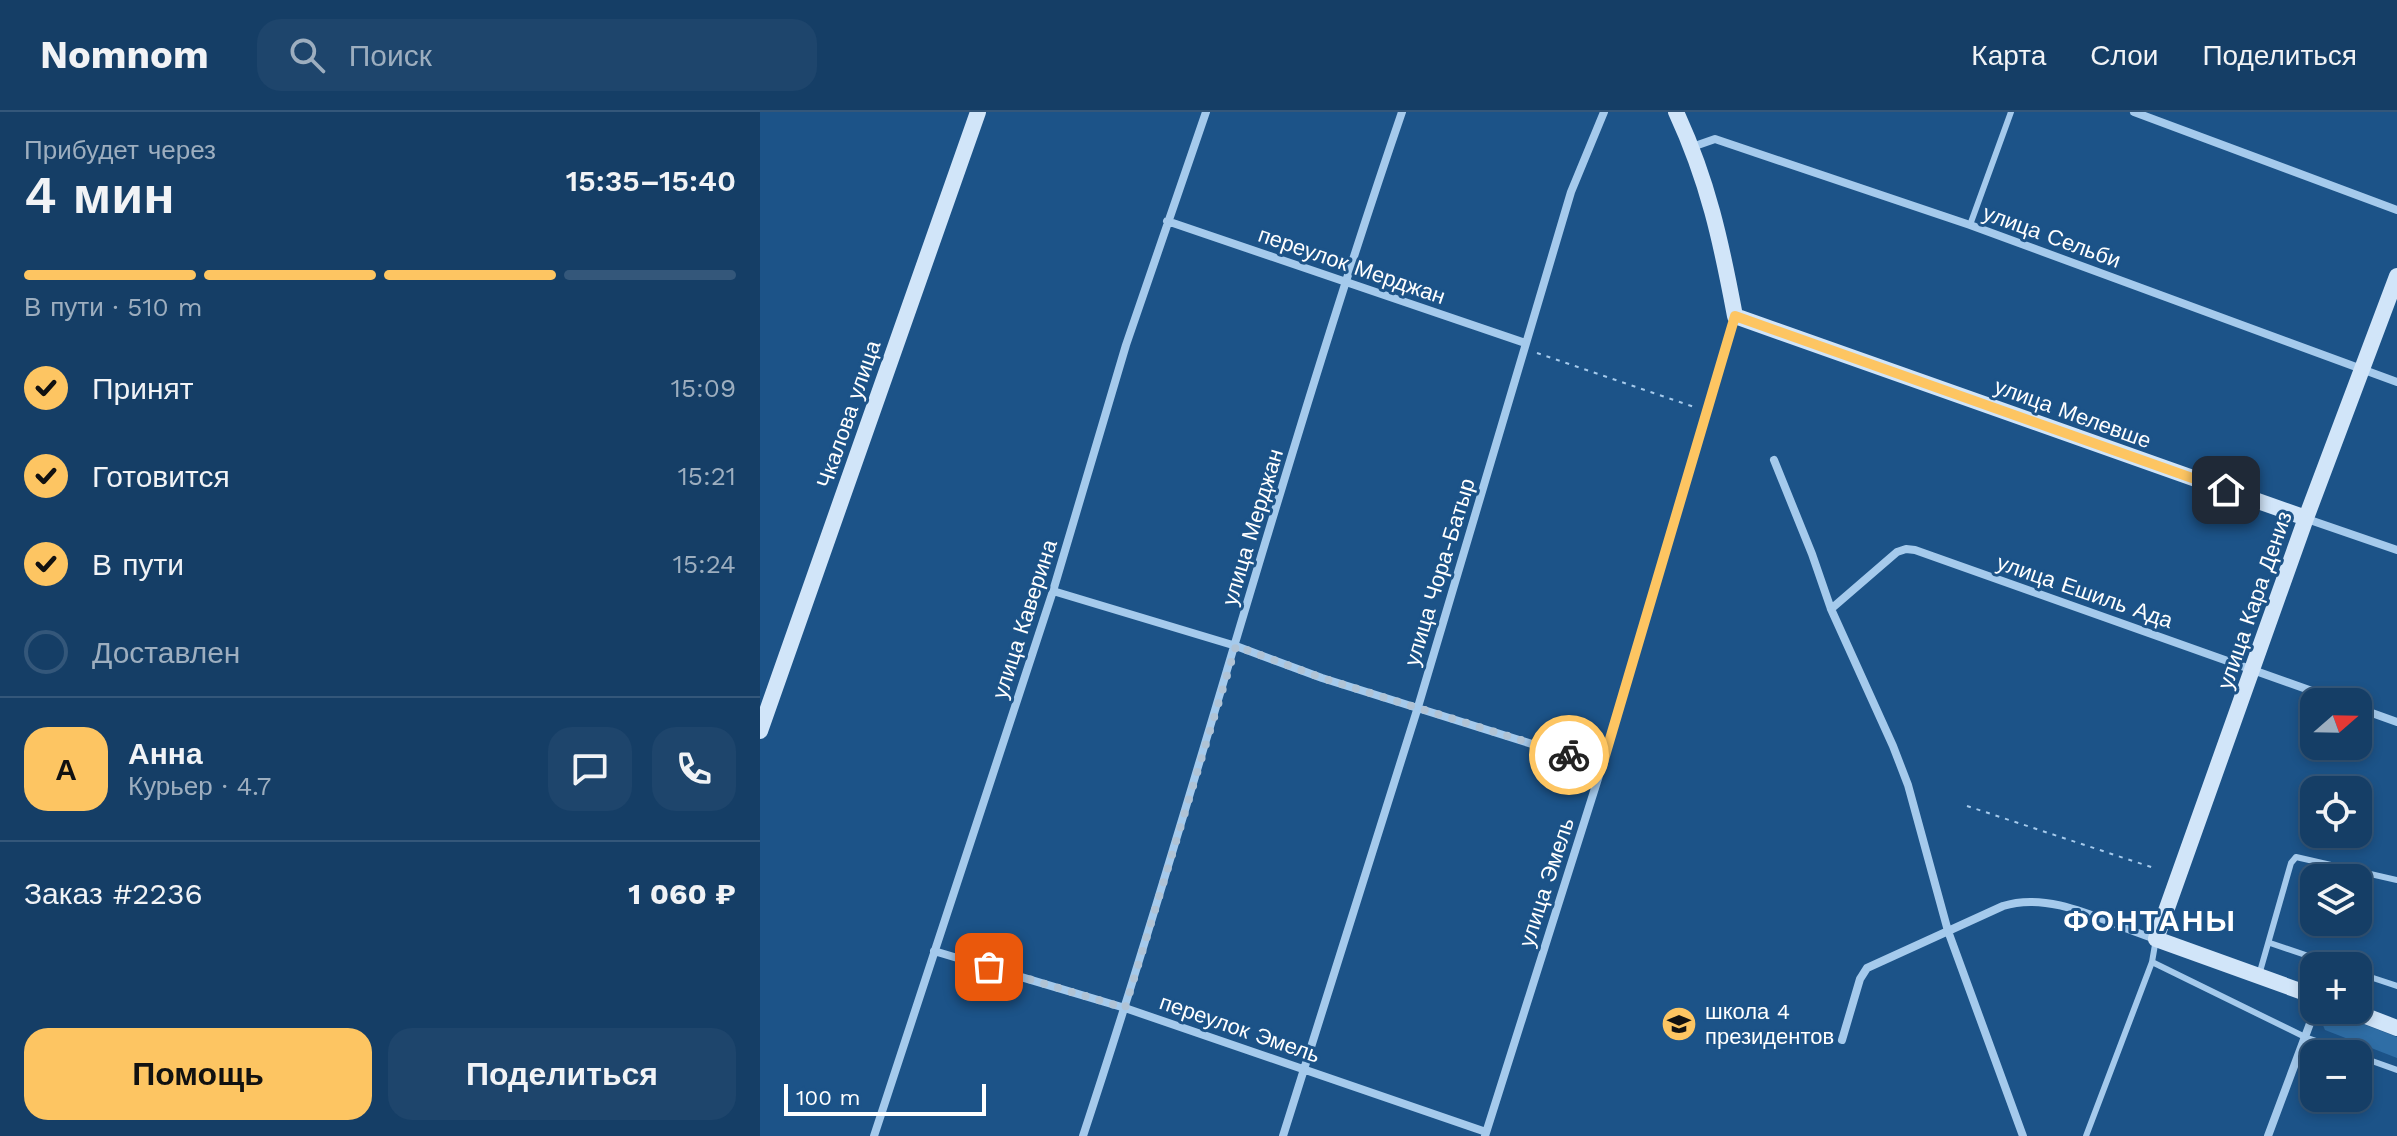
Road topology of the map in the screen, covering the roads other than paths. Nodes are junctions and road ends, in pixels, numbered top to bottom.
1 (978, 112) edge
2 (1206, 112) edge
3 (1402, 112) edge
4 (1604, 112) edge
5 (1676, 112) edge
6 (2011, 112) edge
7 (2134, 112) edge
8 (1692, 147) junction
9 (2397, 210) edge
10 (1167, 221) junction
11 (1970, 225) junction
12 (2397, 276) edge
13 (1344, 282) junction
14 (1735, 316) junction
15 (1525, 346) junction
16 (2363, 369) junction
17 (2397, 382) edge
18 (1774, 460) dead end
19 (2306, 518) junction
20 (2397, 550) edge
21 (1053, 591) junction
22 (1831, 609) junction
23 (1236, 646) junction
24 (2253, 669) junction
25 (2305, 688) edge
26 (1418, 707) junction
27 (2372, 713) edge
28 (2397, 722) edge
29 (760, 731) edge
30 (1602, 766) junction
31 (2397, 880) edge
32 (1948, 931) junction
33 (2156, 939) junction
34 (2270, 943) junction
35 (934, 951) junction
36 (2300, 953) edge
37 (2152, 962) junction
38 (2259, 976) junction
39 (2372, 978) edge
40 (2397, 986) edge
41 (2300, 991) edge
42 (1125, 1008) junction
43 (2372, 1018) edge
44 (2310, 1024) edge
45 (2397, 1028) edge
46 (2305, 1037) junction
47 (1842, 1040) dead end
48 (2313, 1040) edge
49 (2372, 1061) edge
50 (1305, 1069) junction
51 (2397, 1070) edge
52 (1486, 1134) edge
53 (874, 1136) edge
54 (1083, 1136) edge
55 (1283, 1136) edge
56 (2023, 1136) edge
57 (2086, 1136) edge
58 (2268, 1136) edge

1 - 29 main road, Чкалова улица
2 - 10 street, улица Каверина
3 - 13 street, улица Мерджан
4 - 15 street, улица Чора-Батыр
5 - 8 main road
6 - 11 lane
7 - 9 street
8 - 11 street, улица Сельби
8 - 14 main road
10 - 13 street, переулок Мерджан
10 - 21 street, улица Каверина
11 - 16 street, улица Сельби
12 - 16 main road, улица Кара Дениз
13 - 15 street, переулок Мерджан
13 - 23 street, улица Мерджан
14 - 19 main road, улица Мелевше
14 - 30 street, улица Эмель
15 - 26 street, улица Чора-Батыр
16 - 17 street, улица Сельби
16 - 19 main road, улица Кара Дениз
18 - 22 street
19 - 20 street, улица Мелевше
19 - 24 main road, улица Кара Дениз
21 - 23 street
21 - 35 street, улица Каверина
22 - 24 street, улица Ешиль Ада
22 - 32 street
23 - 26 street
23 - 42 street, улица Мерджан
24 - 25 street, улица Ешиль Ада
24 - 33 main road, улица Кара Дениз
26 - 30 street
26 - 50 street, улица Чора-Батыр
27 - 28 street
30 - 52 street, улица Эмель
31 - 34 lane
32 - 33 street
32 - 47 street
32 - 56 street
33 - 37 lane
33 - 38 main road
34 - 36 lane
34 - 38 lane
35 - 42 street, переулок Эмель
35 - 53 street, улица Каверина
37 - 46 lane
37 - 57 lane
38 - 41 main road
39 - 40 lane
42 - 50 street, переулок Эмель
42 - 54 street, улица Мерджан
43 - 45 main road
44 - 46 street
46 - 48 lane
46 - 58 street
49 - 51 lane
50 - 52 street, переулок Эмель
50 - 55 street, улица Чора-Батыр

